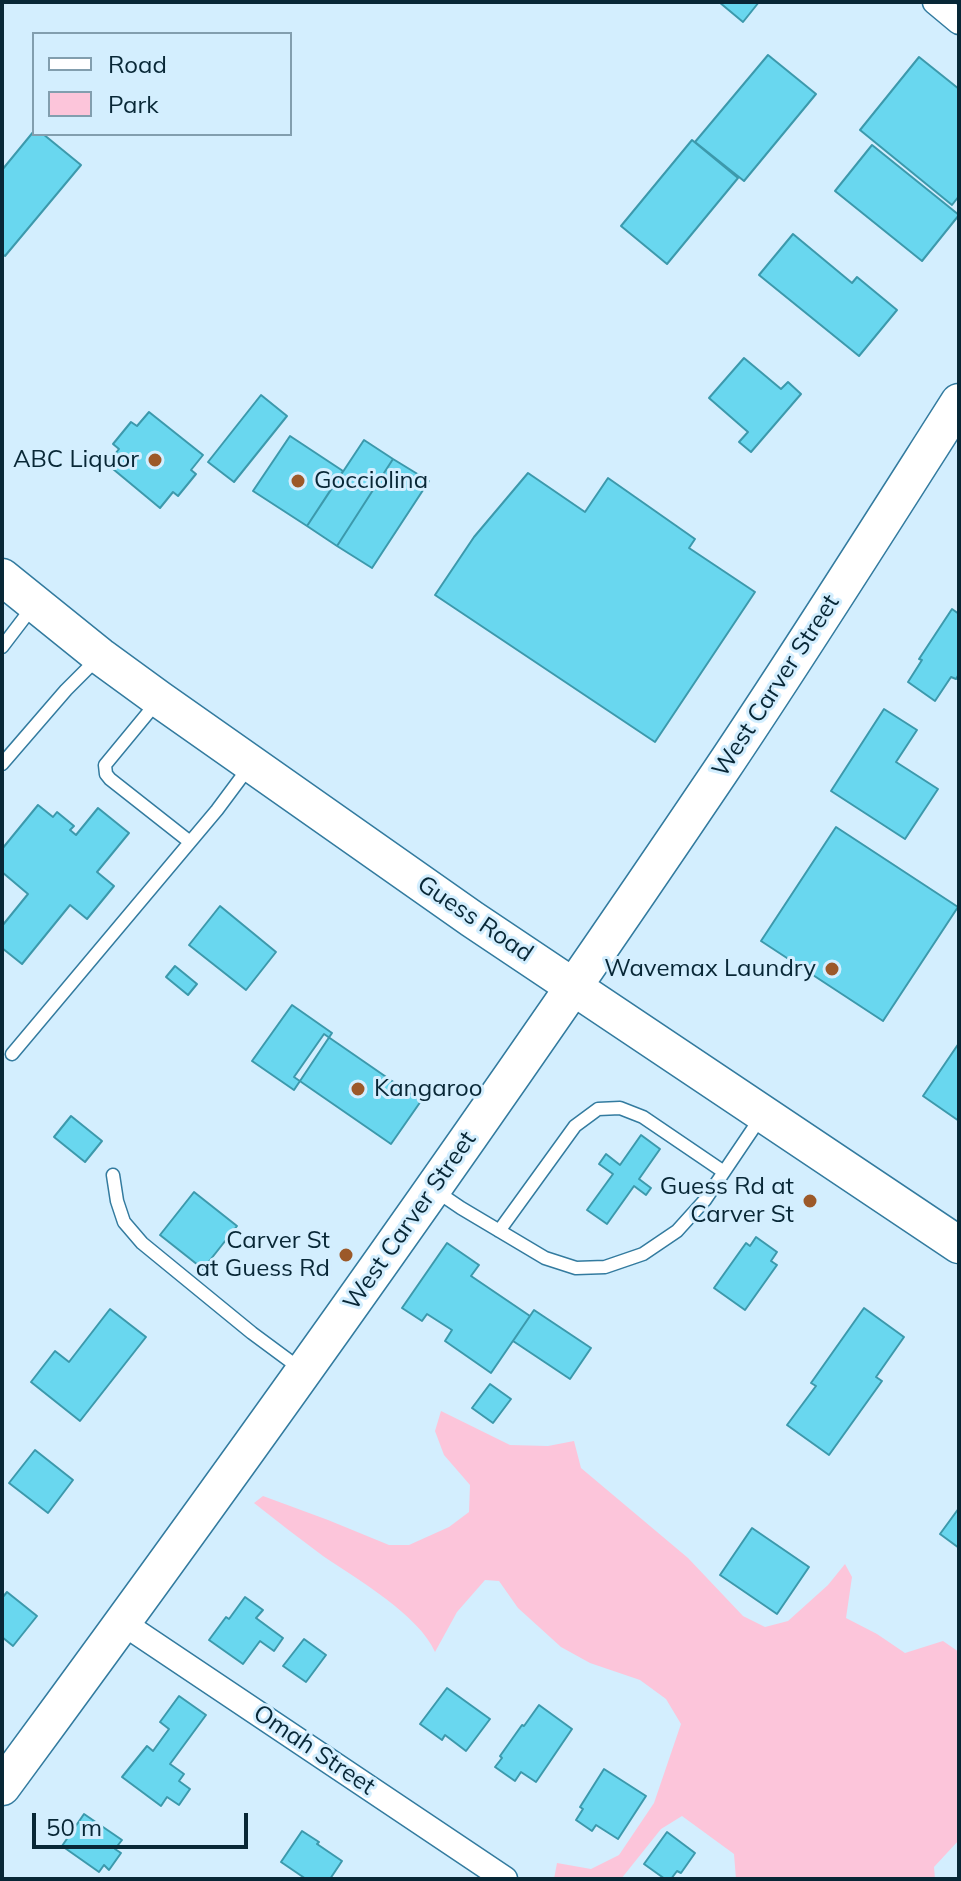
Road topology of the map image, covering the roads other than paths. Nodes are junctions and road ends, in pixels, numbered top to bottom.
1 (935, 2) edge
2 (959, 22) edge
3 (959, 402) edge
4 (2, 577) edge
5 (35, 604) junction
6 (2, 647) edge
7 (100, 656) junction
8 (159, 699) junction
9 (2, 764) edge
10 (251, 764) junction
11 (190, 842) junction
12 (574, 986) junction
13 (12, 1054) dead end
14 (763, 1114) junction
15 (724, 1172) junction
16 (113, 1175) dead end
17 (433, 1189) junction
18 (499, 1231) junction
19 (959, 1245) edge
20 (304, 1371) junction
21 (123, 1623) junction
22 (2, 1787) edge
23 (505, 1879) edge

1 - 2 street
3 - 12 main road, West Carver Street
4 - 5 main road, Guess Road
5 - 6 lane
5 - 7 main road, Guess Road
7 - 8 main road, Guess Road
7 - 9 lane
8 - 10 main road, Guess Road
8 - 11 lane
10 - 11 lane
10 - 12 main road, Guess Road
11 - 13 lane
12 - 14 main road, Guess Road
12 - 17 main road, West Carver Street
14 - 15 lane
14 - 19 main road, Guess Road
15 - 18 lane
15 - 18 lane
16 - 20 lane
17 - 18 lane
17 - 20 main road, West Carver Street
20 - 21 main road, West Carver Street
21 - 22 main road, West Carver Street
21 - 23 street, Omah Street

